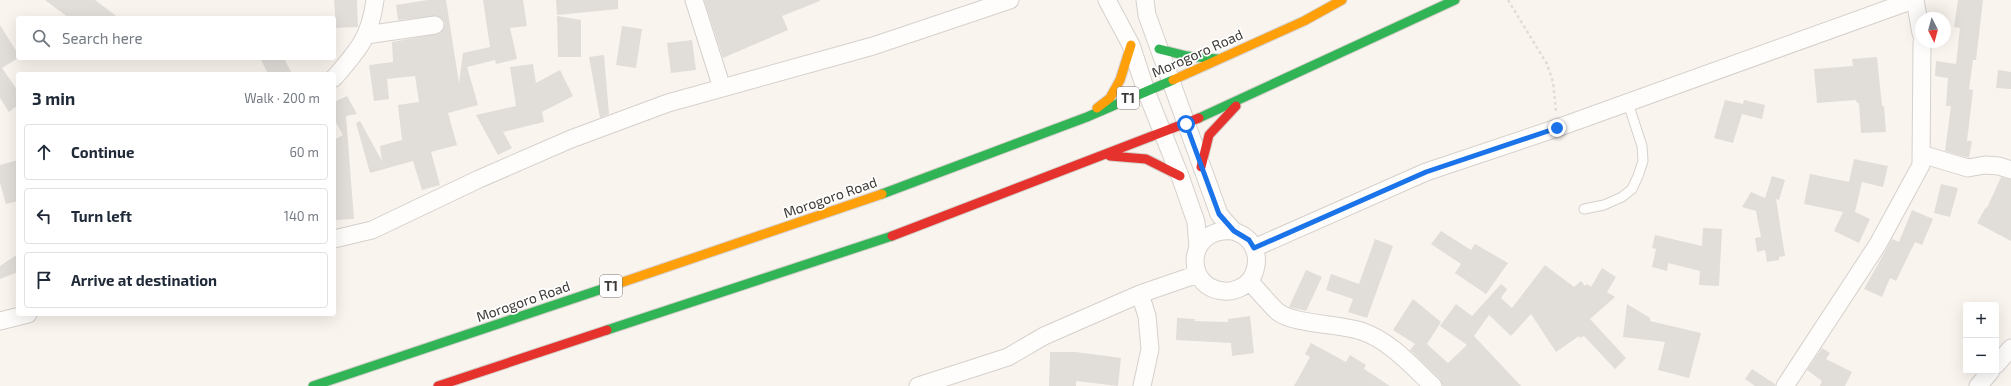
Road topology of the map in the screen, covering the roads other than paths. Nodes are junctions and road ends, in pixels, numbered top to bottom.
1 (375, 0) edge
2 (694, 0) edge
3 (1010, 0) edge
4 (1107, 0) edge
5 (1145, 0) edge
6 (1342, 0) edge
7 (1455, 0) edge
8 (1914, 0) edge
9 (1916, 12) edge
10 (436, 25) dead end
11 (366, 35) junction
12 (1131, 45) junction
13 (1922, 48) edge
14 (1160, 49) junction
15 (1221, 59) junction
16 (336, 76) edge
17 (1171, 80) junction
18 (722, 88) junction
19 (1146, 90) junction
20 (1243, 99) junction
21 (1628, 103) junction
22 (1087, 117) junction
23 (1186, 124) junction
24 (1162, 134) junction
25 (1921, 154) junction
26 (1103, 156) junction
27 (1201, 167) junction
28 (2011, 170) edge
29 (1180, 176) junction
30 (1584, 209) dead end
31 (1234, 231) junction
32 (336, 239) edge
33 (1198, 248) junction
34 (1254, 248) junction
35 (1198, 274) junction
36 (1249, 281) junction
37 (1140, 294) junction
38 (20, 316) edge
39 (0, 321) edge
40 (2011, 348) edge
41 (1999, 362) edge
42 (1988, 374) edge
43 (313, 386) edge
44 (438, 386) edge
45 (918, 386) edge
46 (1142, 386) edge
47 (1433, 386) edge
48 (1785, 386) edge
49 (1978, 386) edge

1 - 11 street
2 - 18 street
3 - 18 street
4 - 12 street
5 - 14 street
6 - 15 highway, Morogoro Road / T1
7 - 20 highway
8 - 9 street
8 - 21 street
10 - 11 street
11 - 16 street
12 - 19 street
12 - 22 highway
13 - 25 street
14 - 15 highway
14 - 17 street
15 - 17 highway, Morogoro Road / T1
17 - 19 highway, Morogoro Road / T1
17 - 23 street
18 - 32 street
19 - 22 highway, Morogoro Road / T1
19 - 24 street
20 - 23 highway
20 - 27 highway
21 - 30 lane
21 - 34 street
22 - 43 highway, Morogoro Road / T1
23 - 24 highway
23 - 27 street
24 - 26 highway
24 - 29 street
25 - 28 street
25 - 48 street
26 - 29 highway
26 - 44 highway
27 - 31 street
29 - 33 street
31 - 33 street
31 - 34 street
33 - 35 street
34 - 36 street
35 - 36 street
35 - 37 street
36 - 47 street
37 - 45 street
37 - 46 street
38 - 39 street
40 - 41 street
42 - 49 street

